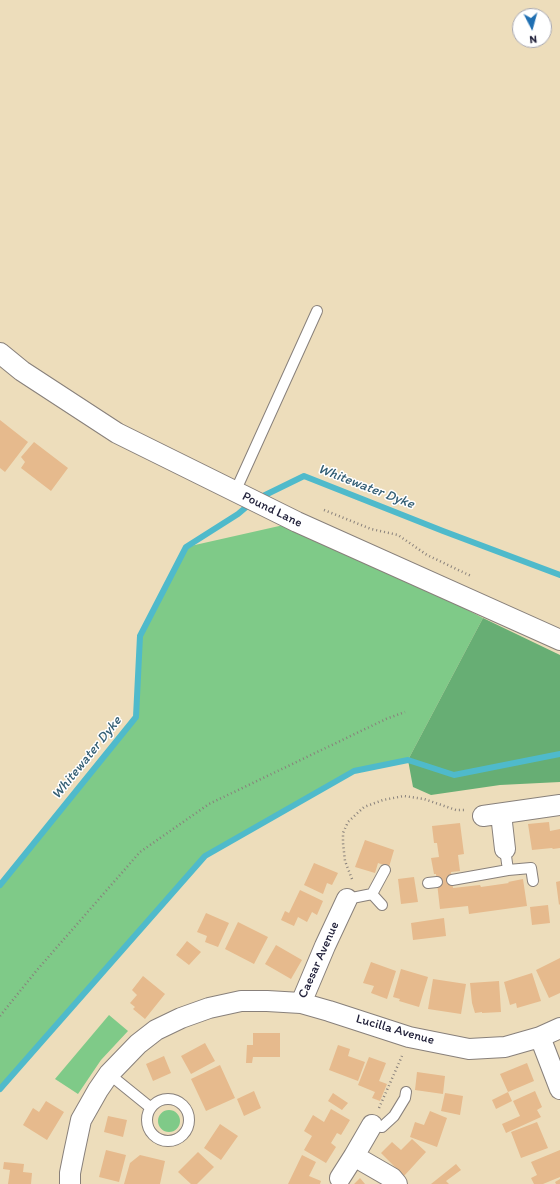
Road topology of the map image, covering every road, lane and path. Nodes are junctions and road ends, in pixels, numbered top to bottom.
1 (317, 311) dead end
2 (0, 353) edge
3 (248, 498) junction
4 (560, 640) edge
5 (405, 712) dead end
6 (560, 806) edge
7 (492, 815) junction
8 (348, 822) dead end
9 (505, 849) joint
10 (385, 870) dead end
11 (508, 870) junction
12 (452, 880) dead end
13 (533, 881) dead end
14 (372, 894) junction
15 (347, 898) joint
16 (382, 905) dead end
17 (301, 1003) junction
18 (0, 1016) edge
19 (560, 1028) edge
20 (409, 1037) junction
21 (540, 1037) junction
22 (109, 1074) junction
23 (560, 1089) edge
24 (406, 1092) dead end
25 (151, 1108) junction
26 (372, 1125) junction
27 (354, 1156) junction
28 (340, 1178) dead end
29 (70, 1184) edge
30 (397, 1184) edge

1 - 3 lane
2 - 3 street, Pound Lane
3 - 4 street, Pound Lane
5 - 18 path
6 - 7 street
7 - 8 path
7 - 9 street
9 - 11 lane
10 - 14 lane
11 - 12 lane
11 - 13 lane
14 - 15 lane
14 - 16 lane
15 - 17 street, Caesar Avenue
17 - 20 street, Lucilla Avenue
17 - 22 street, Caesar Avenue
19 - 21 street, Lucilla Avenue
20 - 21 street, Lucilla Avenue
20 - 26 path
21 - 23 street
22 - 25 lane
22 - 29 street, Caesar Avenue
24 - 26 lane
25 - 25 lane
26 - 27 street
27 - 28 street
27 - 30 street

